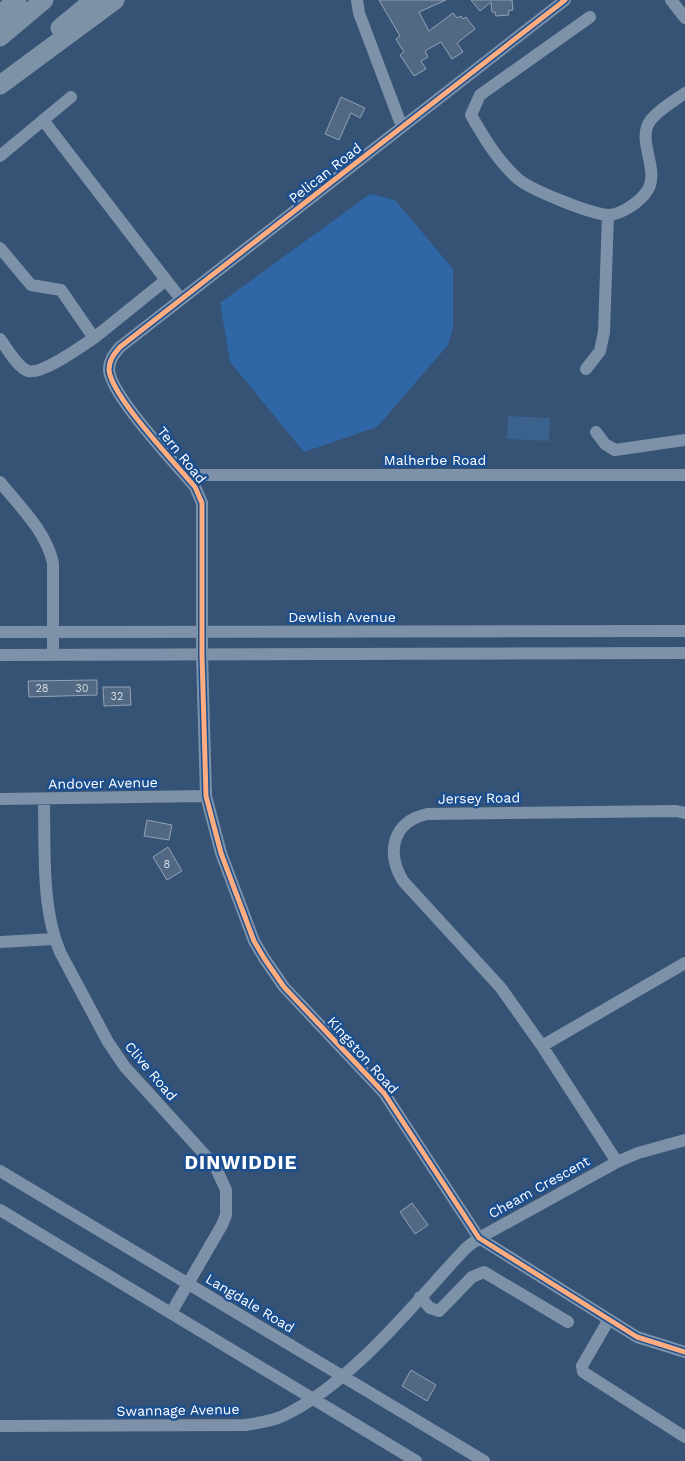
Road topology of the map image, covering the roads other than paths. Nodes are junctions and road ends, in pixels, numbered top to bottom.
1 (17, 0) edge
2 (44, 0) edge
3 (94, 0) edge
4 (115, 0) edge
5 (357, 0) edge
6 (564, 0) edge
7 (671, 0) edge
8 (0, 15) edge
9 (590, 17) dead end
10 (685, 18) edge
11 (0, 38) edge
12 (0, 79) edge
13 (0, 85) edge
14 (685, 93) edge
15 (71, 97) dead end
16 (42, 120) junction
17 (402, 127) junction
18 (0, 156) edge
19 (608, 215) junction
20 (0, 248) edge
21 (166, 280) junction
22 (182, 299) junction
23 (0, 338) edge
24 (94, 338) junction
25 (586, 369) dead end
26 (109, 371) joint
27 (596, 432) dead end
28 (685, 440) edge
29 (185, 475) junction
30 (685, 475) edge
31 (0, 482) edge
32 (685, 631) edge
33 (0, 632) edge
34 (202, 632) junction
35 (296, 632) junction
36 (52, 633) junction
37 (503, 633) junction
38 (501, 653) junction
39 (685, 653) edge
40 (202, 654) junction
41 (296, 654) junction
42 (0, 655) edge
43 (53, 656) junction
44 (206, 796) junction
45 (0, 799) edge
46 (44, 799) junction
47 (685, 813) edge
48 (54, 939) junction
49 (0, 942) edge
50 (685, 963) edge
51 (542, 1046) junction
52 (685, 1140) edge
53 (617, 1162) junction
54 (0, 1171) edge
55 (0, 1210) edge
56 (479, 1238) junction
57 (189, 1285) junction
58 (420, 1297) junction
59 (171, 1313) junction
60 (608, 1320) junction
61 (568, 1322) dead end
62 (685, 1352) edge
63 (343, 1376) junction
64 (313, 1400) junction
65 (0, 1426) edge
66 (685, 1437) edge
67 (416, 1461) edge
68 (484, 1461) edge

1 - 8 highway
2 - 11 highway
3 - 12 highway
4 - 13 highway
5 - 17 street
6 - 17 street, Pelican Road
7 - 10 street
9 - 19 street
14 - 19 street
15 - 16 street
16 - 18 street
16 - 21 street
17 - 22 street, Pelican Road
19 - 25 street
20 - 24 street
21 - 22 street
21 - 24 street
22 - 26 street, Pelican Road
23 - 24 street
26 - 29 street, Tern Road
27 - 28 street
29 - 30 street, Malherbe Road
29 - 34 street, Tern Road
31 - 36 street
32 - 37 street, Dewlish Avenue
33 - 36 street, Dewlish Avenue
34 - 35 street, Dewlish Avenue
34 - 36 street, Dewlish Avenue
34 - 40 street, Tern Road
35 - 37 street, Dewlish Avenue
35 - 41 street
36 - 43 street
37 - 38 street
38 - 39 street
38 - 41 street
40 - 41 street
40 - 43 street
40 - 44 street, Kingston Road
42 - 43 street
44 - 46 street, Andover Avenue
44 - 56 street, Kingston Road
45 - 46 street, Andover Avenue
46 - 48 street, Clive Road
47 - 51 street, Jersey Road
48 - 49 street
48 - 57 street, Clive Road
50 - 51 street
51 - 53 street, Jersey Road
52 - 53 street, Cheam Crescent
53 - 56 street, Cheam Crescent
54 - 57 street, Langdale Road
55 - 59 street
56 - 58 street, Cheam Crescent
56 - 60 street, Kingston Road
57 - 59 street, Clive Road
57 - 63 street, Langdale Road
58 - 61 street
58 - 63 street, Cheam Crescent
59 - 64 street
60 - 62 street, Kingston Road
60 - 66 street
63 - 64 street, Swannage Avenue
63 - 68 street, Langdale Road
64 - 65 street, Swannage Avenue
64 - 67 street

